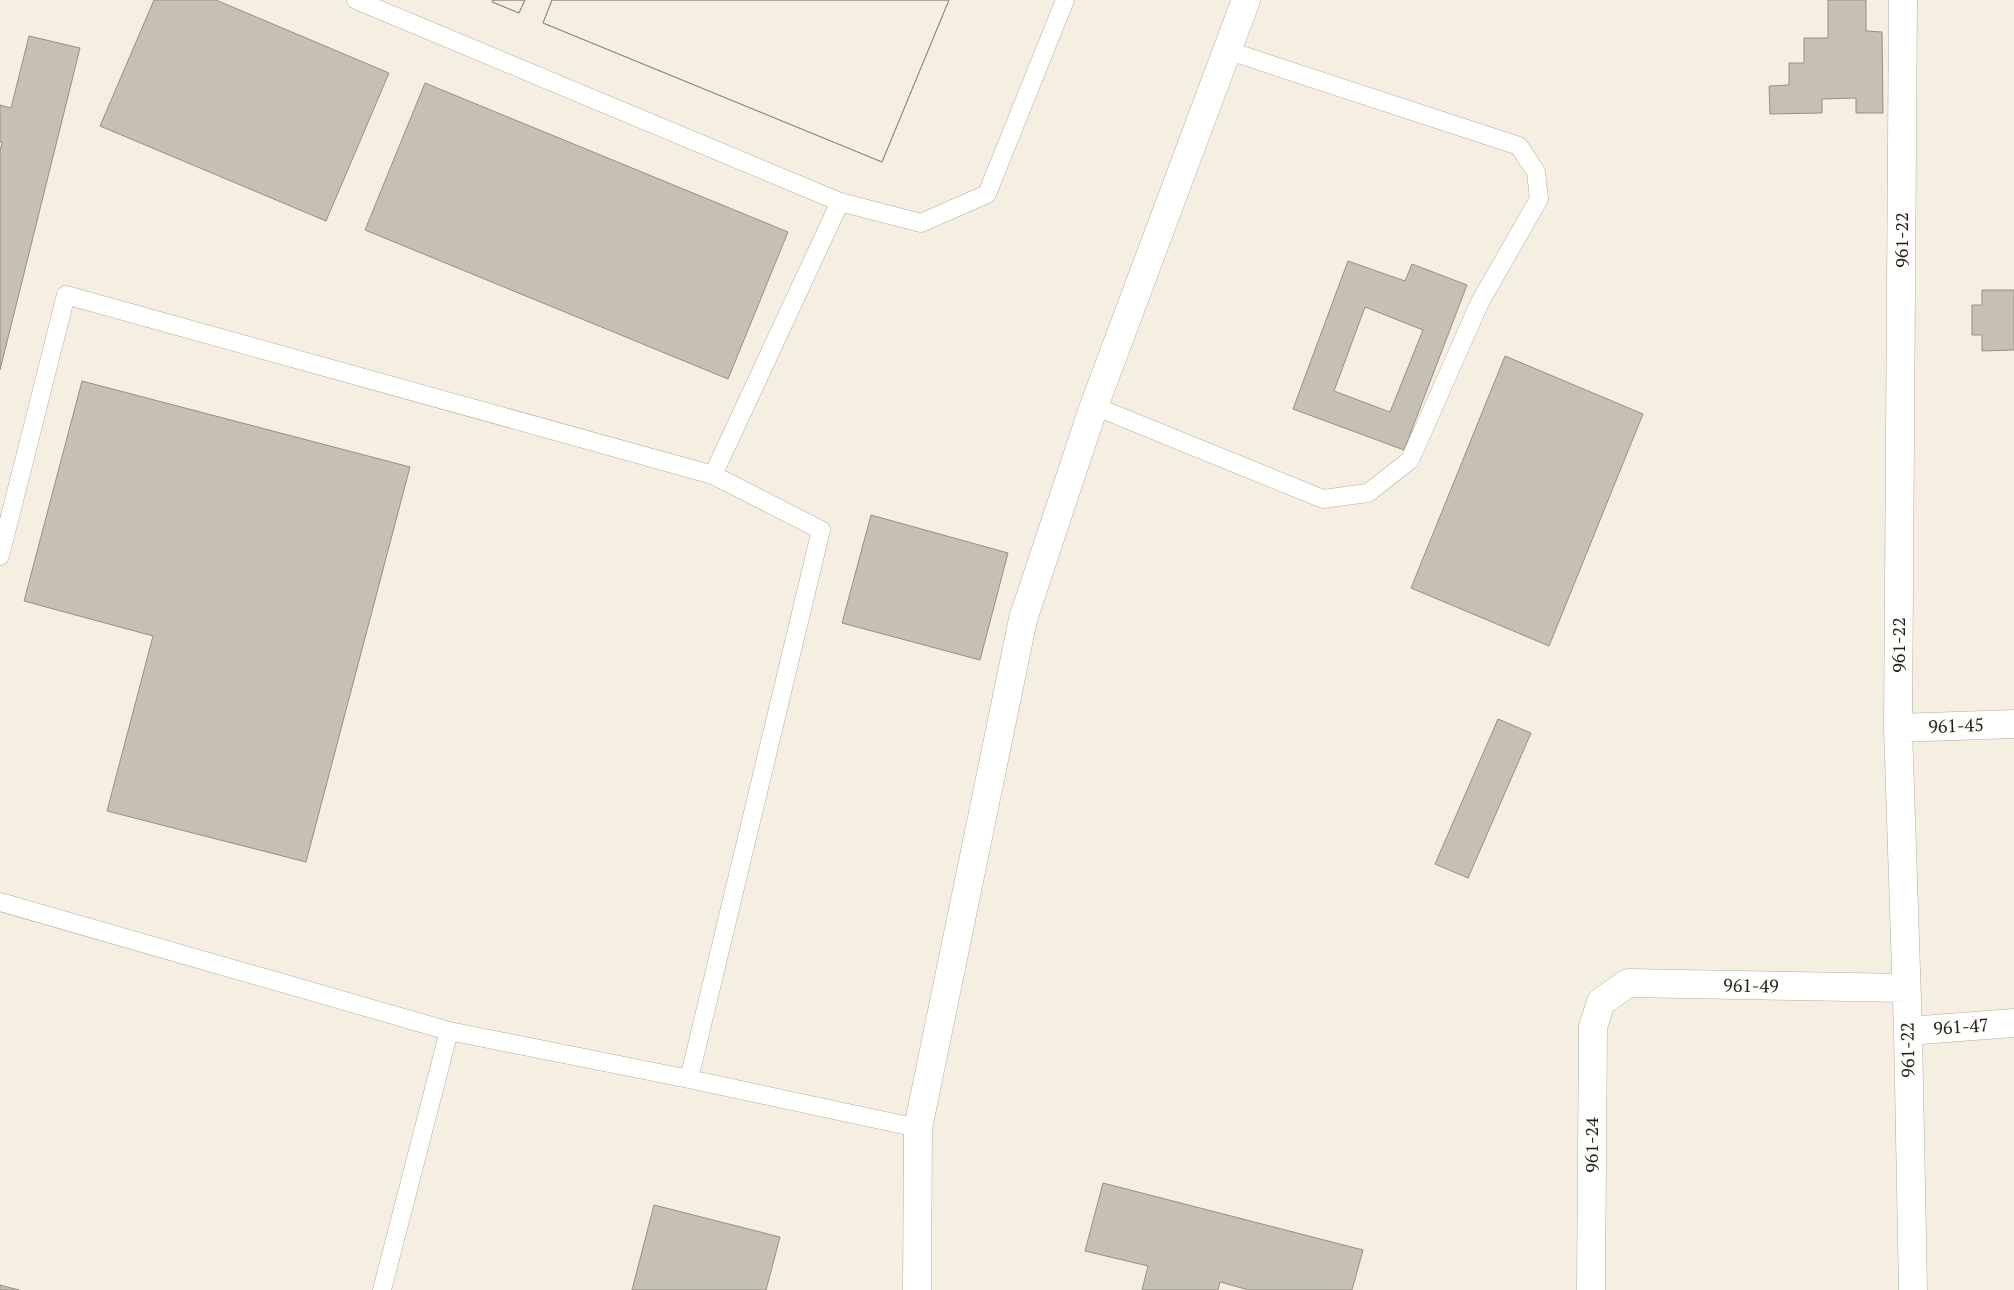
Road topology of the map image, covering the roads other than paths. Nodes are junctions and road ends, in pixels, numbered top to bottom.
1 (356, 0) edge
2 (1065, 0) edge
3 (1246, 0) edge
4 (1903, 0) edge
5 (1226, 50) junction
6 (840, 202) junction
7 (1094, 406) junction
8 (714, 475) junction
9 (0, 556) edge
10 (2014, 724) edge
11 (1898, 728) junction
12 (0, 902) edge
13 (1906, 988) junction
14 (1602, 1002) joint
15 (2014, 1023) edge
16 (1908, 1030) junction
17 (449, 1032) junction
18 (689, 1079) junction
19 (918, 1128) junction
20 (382, 1290) edge
21 (917, 1290) edge
22 (1591, 1290) edge
23 (1913, 1290) edge

1 - 6 lane
2 - 6 lane
3 - 5 street
4 - 11 street, 961-22
5 - 7 street
5 - 7 lane
6 - 8 lane
7 - 19 street
8 - 9 lane
8 - 18 lane
10 - 11 street, 961-45
11 - 13 street, 961-22
12 - 17 lane
13 - 14 street, 961-49
13 - 16 street, 961-22
14 - 22 street, 961-24
15 - 16 street, 961-47
16 - 23 street, 961-22
17 - 18 lane
17 - 20 lane
18 - 19 lane
19 - 21 street

